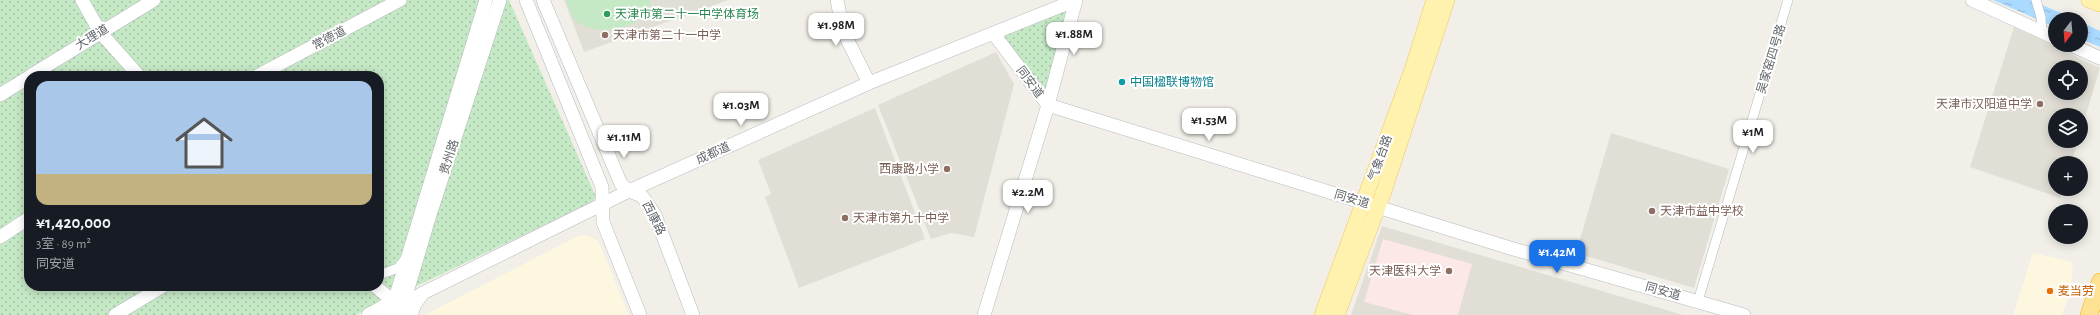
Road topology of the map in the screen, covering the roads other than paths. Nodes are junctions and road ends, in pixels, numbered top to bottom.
1 (82, 0) edge
2 (154, 0) edge
3 (400, 0) edge
4 (486, 0) edge
5 (500, 0) edge
6 (526, 0) edge
7 (543, 0) edge
8 (837, 0) edge
9 (1076, 0) edge
10 (1434, 0) edge
11 (1447, 0) edge
12 (1788, 0) edge
13 (1972, 0) edge
14 (2036, 0) edge
15 (2089, 0) edge
16 (2100, 4) edge
17 (100, 32) junction
18 (2042, 32) junction
19 (993, 33) junction
20 (2048, 35) edge
21 (2087, 52) edge
22 (2100, 58) edge
23 (37, 71) edge
24 (134, 71) edge
25 (266, 71) edge
26 (24, 79) edge
27 (869, 83) junction
28 (0, 95) edge
29 (1048, 105) junction
30 (629, 191) junction
31 (602, 204) junction
32 (1371, 205) junction
33 (24, 221) edge
34 (0, 237) edge
35 (407, 257) junction
36 (384, 273) edge
37 (2100, 274) edge
38 (2099, 287) edge
39 (155, 291) edge
40 (379, 291) edge
41 (1698, 301) junction
42 (397, 312) edge
43 (115, 315) edge
44 (368, 315) edge
45 (640, 315) edge
46 (693, 315) edge
47 (984, 315) edge
48 (1322, 315) edge
49 (1337, 315) edge
50 (1744, 315) edge
51 (2089, 315) edge

1 - 17 street
2 - 17 street, 大理道
3 - 25 street, 常德道
4 - 35 street, 贵州路
5 - 42 street, 贵州路
6 - 31 street
7 - 30 street, 西康路
8 - 27 street
9 - 19 street, 成都道
9 - 29 street
10 - 32 main road, 气象台路
11 - 32 main road, 气象台路
12 - 41 street, 吴家窑四号路
13 - 18 street
14 - 18 street
15 - 16 main road
17 - 23 street, 大理道
17 - 24 street
18 - 20 street
19 - 27 street, 成都道
19 - 29 street, 同安道
21 - 22 street
26 - 28 street, 大理道
27 - 30 street, 成都道
29 - 32 street, 同安道
29 - 47 street
30 - 31 street, 成都道
30 - 46 street, 西康路
31 - 42 street, 成都道
31 - 45 street
32 - 41 street, 同安道
32 - 48 main road, 气象台路
32 - 49 main road, 气象台路
33 - 34 street
35 - 36 street
35 - 42 street, 贵州路
37 - 38 main road
38 - 51 highway
39 - 43 street
40 - 42 street
41 - 50 street, 同安道
42 - 44 street

